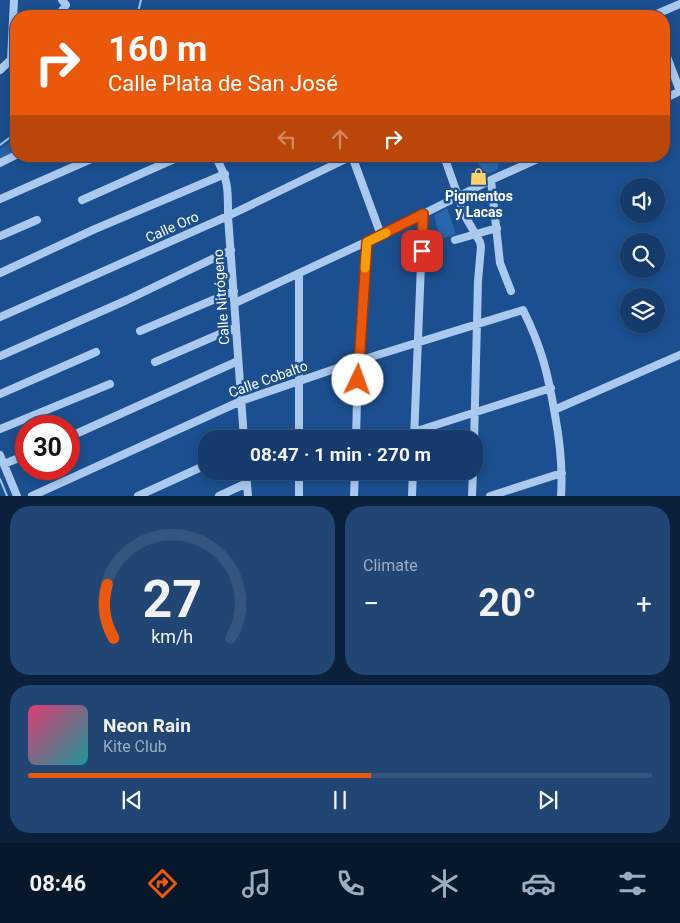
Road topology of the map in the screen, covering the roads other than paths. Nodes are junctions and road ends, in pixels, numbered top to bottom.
1 (62, 0) edge
2 (680, 4) edge
3 (62, 10) edge
4 (666, 10) edge
5 (10, 61) edge
6 (670, 65) edge
7 (0, 70) edge
8 (680, 91) edge
9 (84, 162) edge
10 (168, 162) edge
11 (218, 162) edge
12 (340, 162) edge
13 (354, 162) edge
14 (446, 162) edge
15 (531, 162) edge
16 (225, 174) junction
17 (491, 180) junction
18 (458, 197) junction
19 (0, 199) edge
20 (82, 200) dead end
21 (423, 214) junction
22 (228, 216) junction
23 (37, 220) dead end
24 (497, 228) junction
25 (475, 234) junction
26 (0, 236) edge
27 (381, 236) junction
28 (455, 240) dead end
29 (367, 242) junction
30 (231, 250) junction
31 (0, 273) edge
32 (300, 274) junction
33 (234, 291) junction
34 (511, 291) dead end
35 (235, 303) junction
36 (0, 317) edge
37 (478, 324) junction
38 (236, 327) junction
39 (140, 331) dead end
40 (418, 343) junction
41 (96, 352) dead end
42 (680, 355) edge
43 (0, 356) edge
44 (238, 361) junction
45 (358, 361) junction
46 (156, 362) dead end
47 (299, 380) junction
48 (110, 384) dead end
49 (551, 388) junction
50 (0, 394) edge
51 (241, 400) junction
52 (554, 410) junction
53 (475, 412) junction
54 (0, 429) edge
55 (243, 430) edge
56 (299, 430) edge
57 (356, 430) edge
58 (414, 430) edge
59 (427, 430) edge
60 (474, 430) edge
61 (80, 432) edge
62 (0, 455) edge
63 (15, 460) edge
64 (4, 464) junction
65 (198, 468) edge
66 (562, 473) junction
67 (247, 480) edge
68 (299, 480) edge
69 (355, 480) edge
70 (413, 480) edge
71 (473, 480) edge
72 (247, 483) junction
73 (17, 496) edge
74 (32, 496) edge
75 (138, 496) edge
76 (219, 496) edge
77 (248, 496) edge
78 (299, 496) edge
79 (354, 496) edge
80 (412, 496) edge
81 (472, 496) edge
82 (490, 496) edge
83 (561, 496) edge

1 - 3 street
2 - 4 street
5 - 7 street
6 - 8 street
9 - 19 street
10 - 20 street
11 - 16 street, Calle Nitrógeno
12 - 22 street, Calle Oro
13 - 27 street
14 - 18 street
15 - 17 street
16 - 22 street, Calle Nitrógeno
16 - 31 street
17 - 18 street
17 - 24 street
18 - 21 street
18 - 25 street
21 - 27 street
21 - 40 street
22 - 30 street, Calle Nitrógeno
22 - 36 street, Calle Oro
23 - 26 street
24 - 25 street
24 - 34 street
25 - 28 street
25 - 37 street
27 - 29 street
29 - 32 street
29 - 45 street
30 - 33 street, Calle Nitrógeno
30 - 43 street
32 - 35 street
32 - 47 street
33 - 35 street, Calle Nitrógeno
33 - 39 street
35 - 38 street, Calle Nitrógeno
37 - 40 street, Calle Cobalto
37 - 49 street, Calle Cobalto
37 - 53 street
38 - 44 street, Calle Nitrógeno
38 - 46 street
40 - 45 street, Calle Cobalto
40 - 58 street
41 - 50 street
42 - 52 street
44 - 51 street, Calle Nitrógeno
44 - 61 street
45 - 47 street, Calle Cobalto
45 - 57 street
47 - 51 street, Calle Cobalto
47 - 56 street
48 - 54 street
49 - 52 street
49 - 53 street
51 - 55 street, Calle Nitrógeno
51 - 74 street, Calle Cobalto
52 - 66 street
53 - 59 street
53 - 60 street
62 - 64 street
63 - 64 street
64 - 73 street
65 - 75 street
66 - 82 street
66 - 83 street
67 - 72 street
68 - 78 street
69 - 79 street
70 - 80 street
71 - 81 street
72 - 76 street
72 - 77 street

